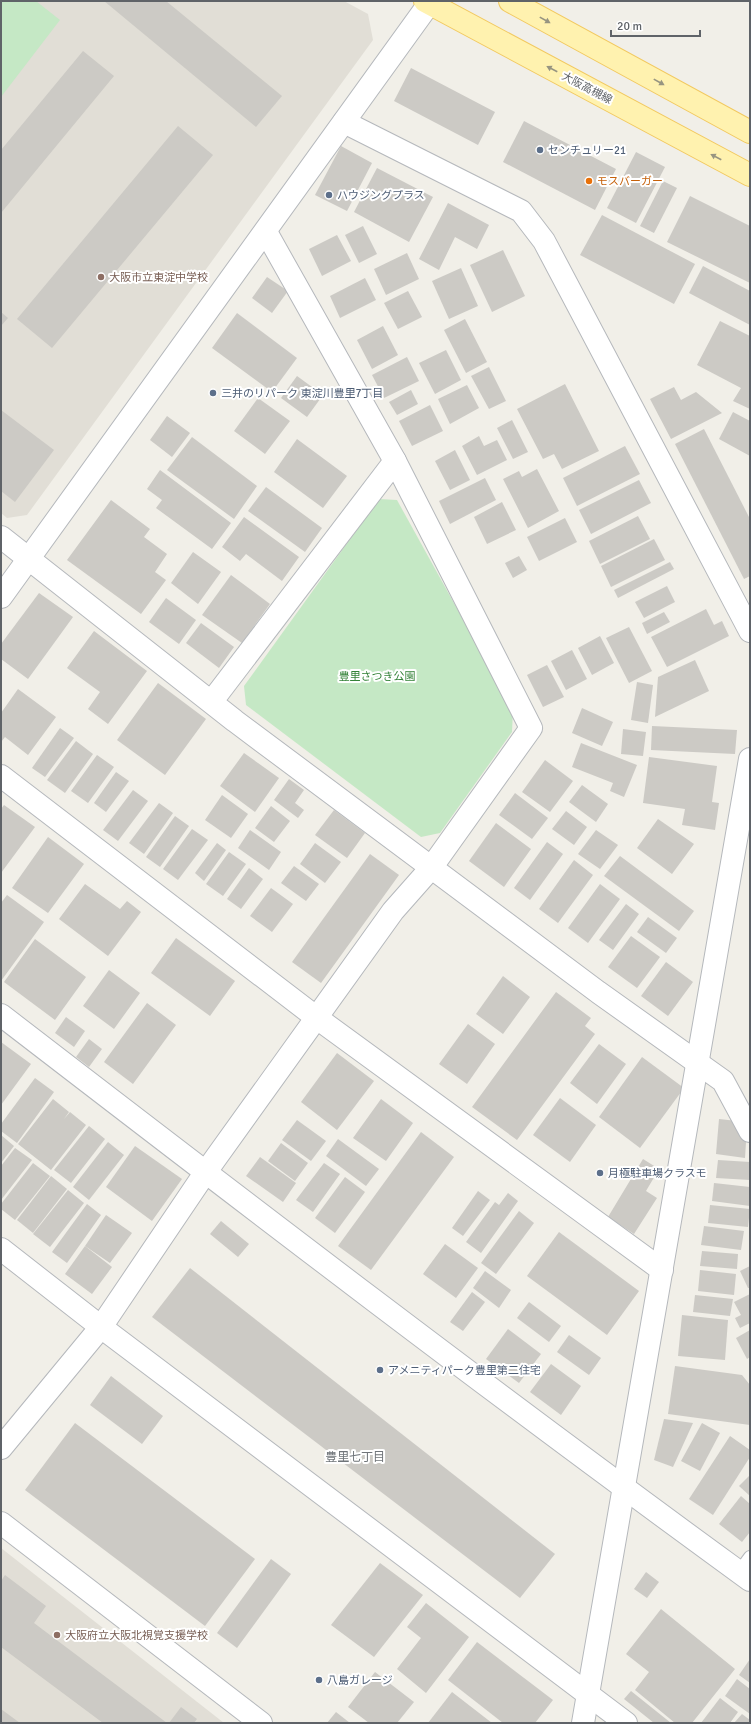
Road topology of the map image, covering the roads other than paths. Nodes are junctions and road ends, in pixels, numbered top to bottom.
1 (510, 1) edge
2 (428, 2) edge
3 (344, 122) junction
4 (750, 132) edge
5 (750, 175) edge
6 (266, 232) junction
7 (395, 461) junction
8 (1, 538) edge
9 (29, 558) junction
10 (1, 597) edge
11 (750, 631) edge
12 (212, 700) junction
13 (750, 759) edge
14 (1, 776) edge
15 (431, 868) junction
16 (1, 1015) edge
17 (317, 1018) junction
18 (698, 1063) junction
19 (750, 1132) edge
20 (206, 1173) junction
21 (1, 1249) edge
22 (662, 1270) junction
23 (101, 1327) junction
24 (1, 1448) edge
25 (624, 1488) junction
26 (1, 1523) edge
27 (746, 1570) edge
28 (588, 1693) junction
29 (261, 1723) edge
30 (583, 1723) edge
31 (626, 1723) edge

1 -> 4 main road
2 - 3 street
5 -> 2 main road, 大阪高槻線
3 - 6 street
3 - 11 street
6 - 7 street
6 - 9 street
7 - 12 street
7 - 15 street
8 - 9 street
9 - 10 street
9 - 12 street
12 - 15 street
13 - 18 street
14 - 17 street
15 - 17 street
15 - 18 street
16 - 20 street
17 - 20 street
17 - 22 street
18 - 19 street
18 - 22 street
20 - 23 street
20 - 25 street
21 - 23 street
22 - 25 street
23 - 24 street
23 - 28 street
25 - 27 street
25 - 28 street
26 - 29 street
28 - 30 street
28 - 31 street

